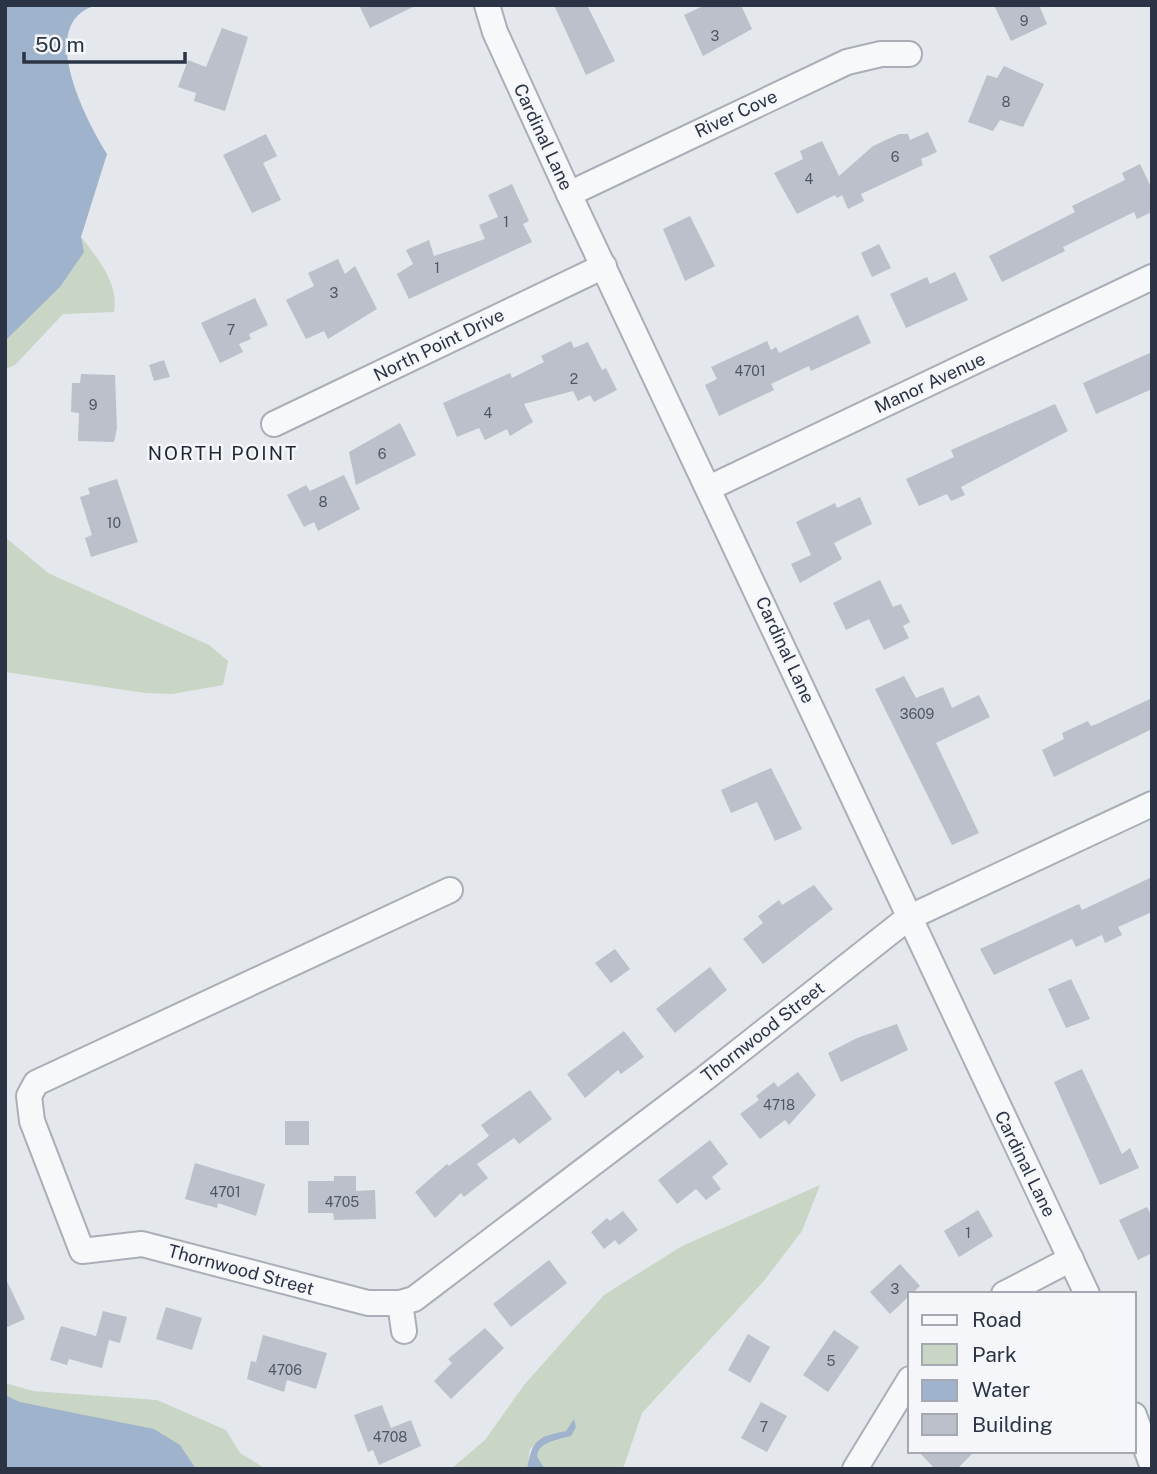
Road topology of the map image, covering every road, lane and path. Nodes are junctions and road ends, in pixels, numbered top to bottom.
1 (487, 5) edge
2 (909, 54) dead end
3 (569, 194) junction
4 (604, 266) junction
5 (1152, 277) edge
6 (274, 424) dead end
7 (709, 488) junction
8 (1152, 804) edge
9 (450, 890) dead end
10 (908, 918) junction
11 (1071, 1259) junction
12 (1008, 1292) edge
13 (1086, 1292) edge
14 (400, 1303) junction
15 (404, 1331) dead end
16 (908, 1382) edge
17 (1136, 1420) edge
18 (1149, 1450) edge
19 (855, 1469) edge

1 - 3 street, Cardinal Lane
2 - 3 street, River Cove
3 - 4 street, Cardinal Lane
4 - 6 street, North Point Drive
4 - 7 street, Cardinal Lane
5 - 7 street, Manor Avenue
7 - 10 street, Cardinal Lane
8 - 10 street, Thornwood Street
9 - 14 street, Thornwood Street
10 - 11 street, Cardinal Lane
10 - 14 street, Thornwood Street
11 - 12 street
11 - 13 street, Cardinal Lane
14 - 15 street
16 - 19 street
17 - 18 street

